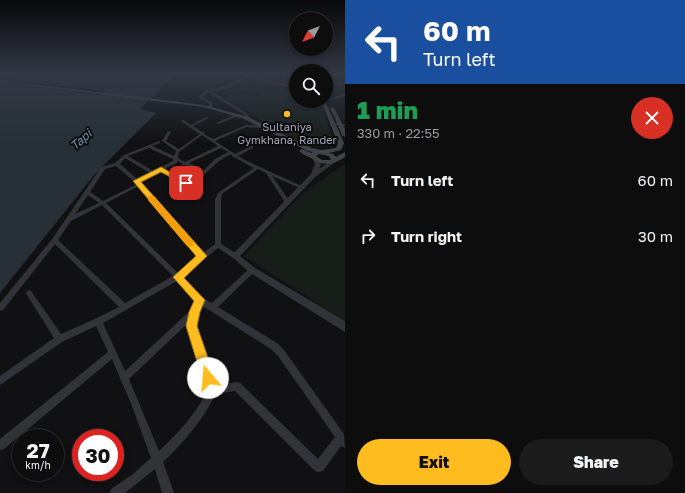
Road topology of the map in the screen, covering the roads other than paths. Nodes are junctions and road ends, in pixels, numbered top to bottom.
1 (130, 97) edge
2 (200, 97) edge
3 (218, 97) edge
4 (210, 108) junction
5 (330, 108) edge
6 (333, 108) edge
7 (238, 115) junction
8 (207, 118) dead end
9 (250, 120) junction
10 (183, 121) dead end
11 (218, 123) dead end
12 (333, 124) junction
13 (343, 125) edge
14 (191, 126) junction
15 (266, 127) junction
16 (169, 132) dead end
17 (203, 134) junction
18 (345, 135) edge
19 (214, 140) junction
20 (159, 142) dead end
21 (148, 146) junction
22 (221, 146) junction
23 (252, 147) dead end
24 (178, 150) junction
25 (322, 152) junction
26 (232, 154) junction
27 (345, 154) edge
28 (125, 156) junction
29 (315, 158) junction
30 (176, 159) junction
31 (334, 162) junction
32 (117, 164) junction
33 (184, 164) junction
34 (257, 168) junction
35 (161, 169) junction
36 (202, 171) junction
37 (153, 173) junction
38 (268, 173) junction
39 (313, 176) junction
40 (138, 183) junction
41 (304, 188) junction
42 (87, 192) junction
43 (103, 203) junction
44 (288, 203) junction
45 (69, 220) junction
46 (55, 240) junction
47 (218, 245) junction
48 (202, 256) junction
49 (235, 256) junction
50 (252, 270) junction
51 (178, 277) junction
52 (29, 293) dead end
53 (200, 300) junction
54 (123, 306) junction
55 (0, 308) edge
56 (212, 308) junction
57 (194, 312) junction
58 (98, 322) junction
59 (345, 328) edge
60 (59, 339) junction
61 (113, 353) junction
62 (124, 378) junction
63 (0, 381) edge
64 (213, 390) junction
65 (343, 440) edge
66 (0, 445) edge
67 (157, 458) junction
68 (115, 493) edge
69 (168, 493) edge

1 - 4 main road
2 - 4 street
3 - 9 street
4 - 7 main road
5 - 12 main road
6 - 13 main road
7 - 9 main road
7 - 11 street
8 - 14 street
9 - 15 main road
10 - 14 street
12 - 13 street
12 - 25 main road
13 - 18 main road
14 - 17 street
15 - 19 street
15 - 25 main road
15 - 29 main road
16 - 24 street
17 - 19 street
17 - 24 street
19 - 22 street
20 - 21 street
21 - 28 street
21 - 30 street
22 - 26 street
22 - 33 street
23 - 26 street
24 - 30 street
25 - 29 main road
25 - 31 main road
26 - 34 street
26 - 36 street
27 - 31 main road
28 - 32 street
28 - 37 street
29 - 31 main road
29 - 39 street
30 - 33 street
30 - 35 street
31 - 39 street
32 - 40 street
32 - 42 street
33 - 36 street
34 - 38 street
34 - 47 street
35 - 36 street
35 - 37 street
37 - 40 street
38 - 41 street
38 - 44 street
39 - 41 street
40 - 43 street
40 - 48 street
41 - 44 street
42 - 43 street
42 - 45 street
43 - 45 street
43 - 51 street
44 - 49 street
45 - 46 street
46 - 54 street
46 - 55 street
47 - 48 street
47 - 49 street
48 - 51 street
49 - 50 street
50 - 56 street
50 - 59 street
51 - 53 street
51 - 54 street
52 - 60 street
53 - 56 street
53 - 57 street
54 - 58 street
56 - 65 street
57 - 62 street
57 - 64 street
58 - 60 street
58 - 61 street
60 - 63 street
61 - 62 street
61 - 66 street
62 - 67 street
64 - 65 street
64 - 67 street
67 - 68 street
67 - 69 street

